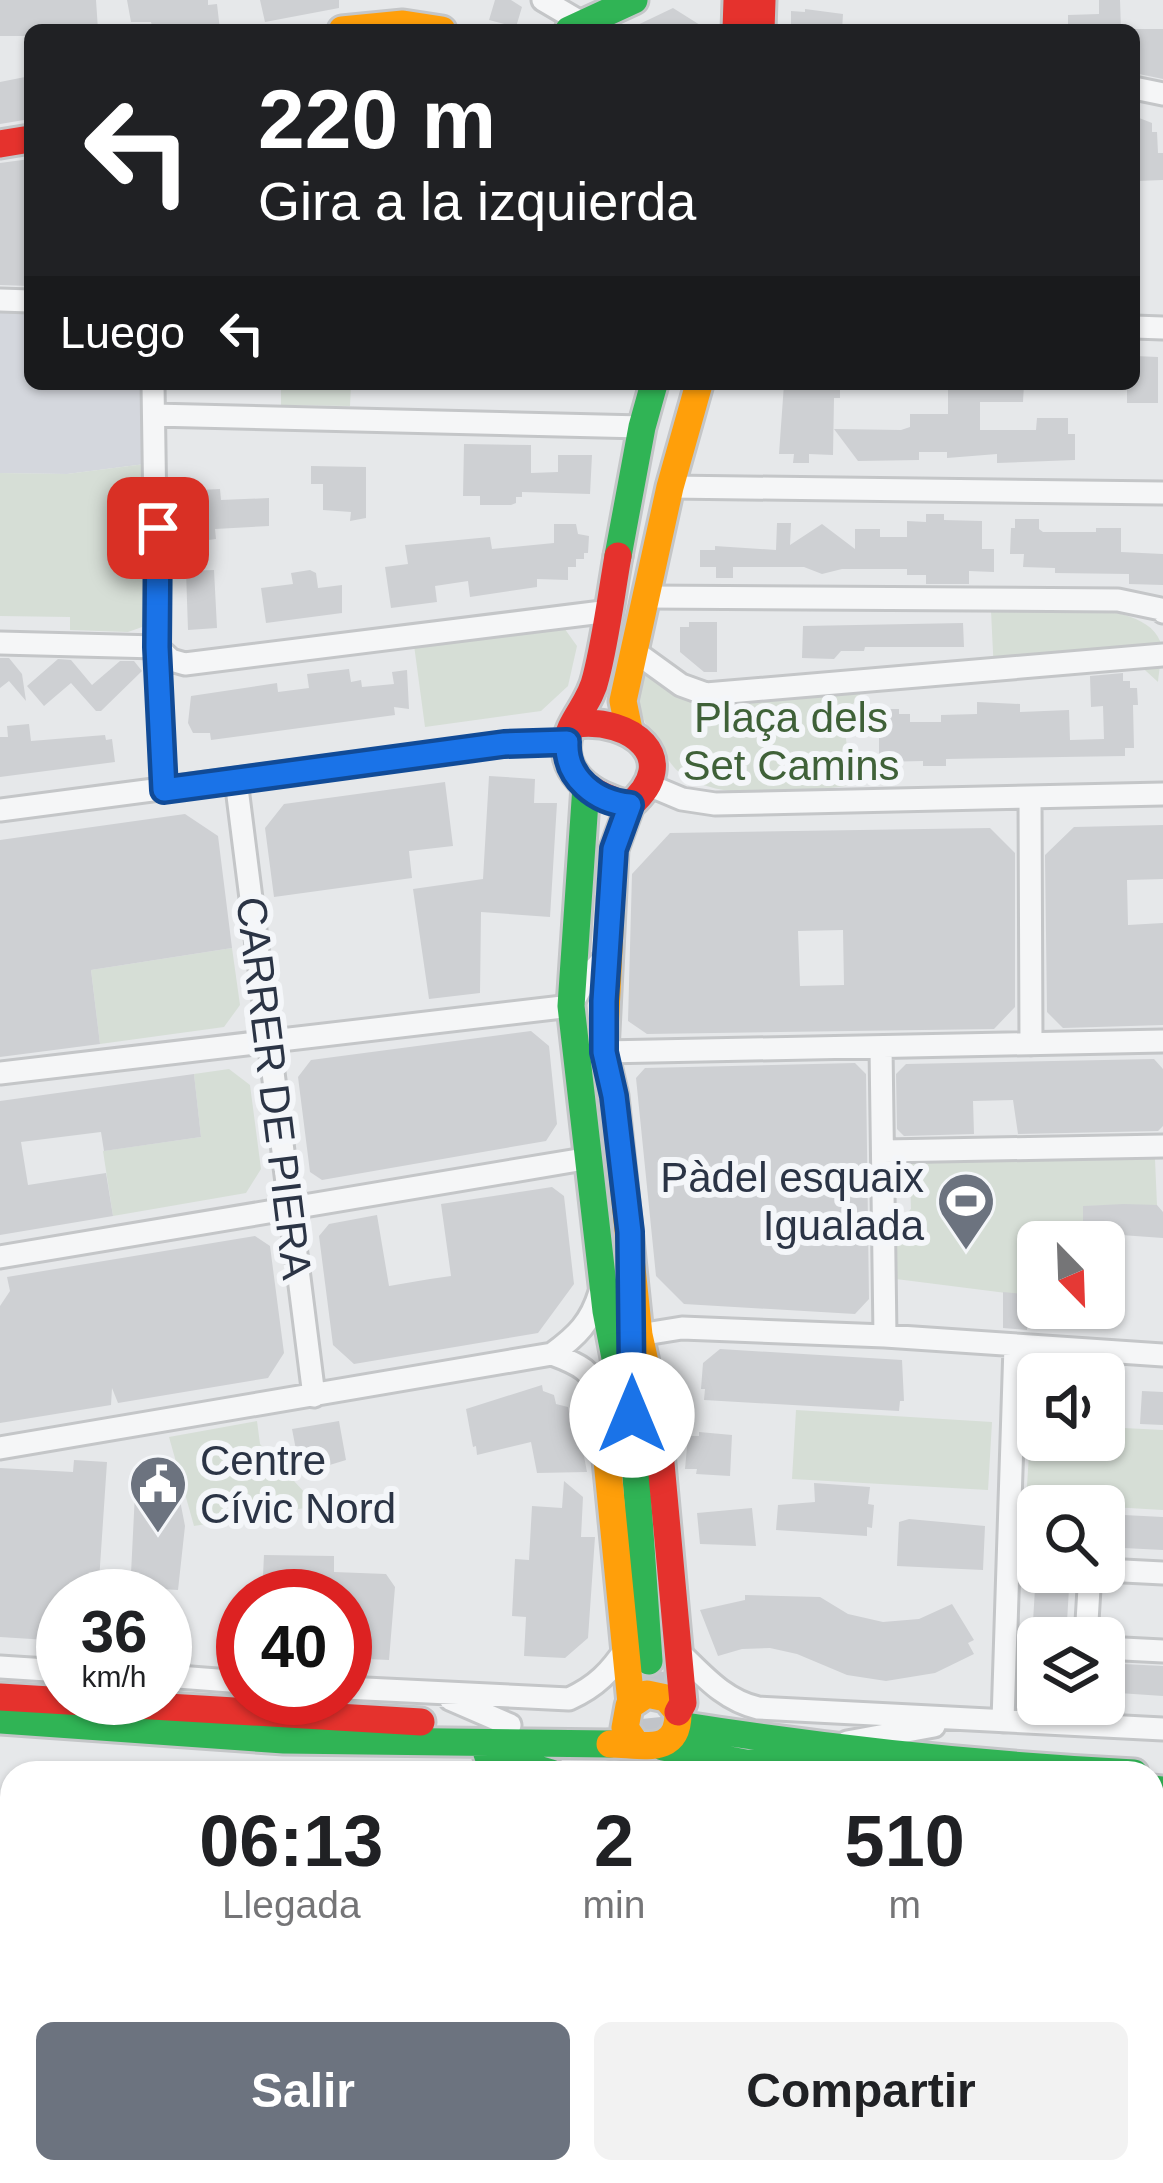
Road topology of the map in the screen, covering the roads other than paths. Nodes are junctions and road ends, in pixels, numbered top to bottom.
1 (543, 0) edge
2 (634, 0) edge
3 (576, 24) edge
4 (589, 24) edge
5 (153, 390) edge
6 (652, 390) edge
7 (697, 390) edge
8 (154, 416) junction
9 (642, 427) junction
10 (670, 487) junction
11 (1163, 493) edge
12 (647, 597) junction
13 (610, 611) junction
14 (1163, 612) edge
15 (0, 643) edge
16 (157, 647) junction
17 (634, 652) junction
18 (1163, 655) edge
19 (628, 730) junction
20 (572, 733) junction
21 (236, 780) junction
22 (586, 786) junction
23 (164, 790) junction
24 (1163, 794) edge
25 (640, 796) junction
26 (1030, 798) junction
27 (0, 810) edge
28 (607, 955) junction
29 (571, 1006) junction
30 (1163, 1041) edge
31 (269, 1042) junction
32 (1031, 1044) junction
33 (881, 1047) junction
34 (604, 1052) junction
35 (0, 1073) edge
36 (1163, 1146) edge
37 (884, 1151) junction
38 (590, 1158) junction
39 (290, 1205) junction
40 (0, 1257) edge
41 (604, 1280) junction
42 (634, 1296) junction
43 (606, 1311) junction
44 (639, 1335) junction
45 (885, 1336) junction
46 (1015, 1346) junction
47 (553, 1354) junction
48 (1163, 1355) edge
49 (314, 1396) junction
50 (604, 1406) junction
51 (0, 1448) edge
52 (633, 1452) junction
53 (1125, 1571) edge
54 (1163, 1573) edge
55 (627, 1646) junction
56 (1125, 1649) edge
57 (1163, 1651) edge
58 (679, 1652) junction
59 (0, 1667) edge
60 (36, 1669) edge
61 (650, 1672) tunnel mouth
62 (372, 1689) edge
63 (438, 1693) junction
64 (0, 1697) edge
65 (629, 1706) junction
66 (976, 1719) junction
67 (0, 1720) edge
68 (1003, 1721) junction
69 (510, 1725) junction
70 (1163, 1729) edge
71 (446, 1743) junction
72 (662, 1745) edge
73 (820, 1747) junction
74 (509, 1761) edge
75 (736, 1761) edge
76 (961, 1761) edge

1 - 3 street
2 - 4 street
5 - 8 street
6 - 9 street
7 - 10 street
8 - 9 street
8 - 16 street
9 - 13 street
10 - 11 street
10 - 12 street
12 - 14 street
12 - 17 street
13 - 16 street
13 - 20 street
15 - 16 street
16 - 23 street
17 - 18 street
17 - 19 street
19 - 20 street
19 - 25 street
20 - 21 street
20 - 22 street
21 - 23 street
21 - 31 street, CARRER DE PIERA
22 - 25 street
22 - 29 street
23 - 27 street
24 - 26 street
25 - 26 street
25 - 28 street
26 - 32 street
28 - 29 street
28 - 34 street
29 - 31 street
29 - 38 street
30 - 32 street
31 - 35 street
31 - 39 street, CARRER DE PIERA
32 - 33 street
33 - 34 street
33 - 37 street
34 - 42 street
36 - 37 street
37 - 45 street
38 - 39 street
38 - 41 street
39 - 40 street
39 - 49 street, CARRER DE PIERA
41 - 43 street
41 - 47 street
42 - 44 street
42 - 52 street
43 - 50 street
43 - 52 street
44 - 45 street
44 - 58 street
45 - 46 street
46 - 48 street
46 - 68 street
47 - 49 street
47 - 50 street
49 - 51 street
50 - 55 street
52 - 61 street
53 - 54 street
55 - 63 street
55 - 65 street
56 - 57 street
58 - 66 street
58 - 72 street
59 - 60 street
62 - 63 street
63 - 69 street
64 - 69 street
65 - 69 street
65 - 72 street
65 - 72 street
66 - 68 street
66 - 73 street
67 - 71 street
68 - 70 street
71 - 72 street
71 - 74 street
72 - 73 street
72 - 75 street
73 - 76 street

